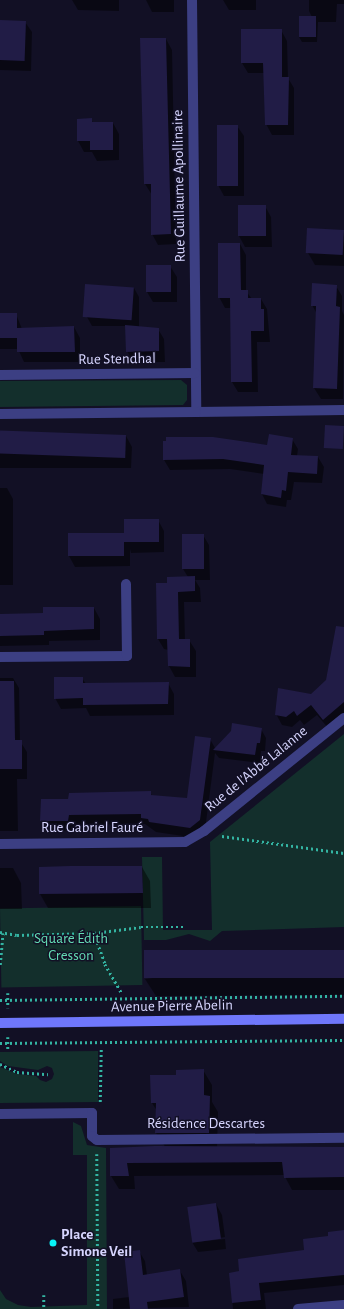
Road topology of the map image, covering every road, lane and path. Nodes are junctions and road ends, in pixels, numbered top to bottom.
1 (192, 0) edge
2 (195, 373) junction
3 (0, 375) edge
4 (344, 410) edge
5 (196, 412) junction
6 (0, 414) edge
7 (126, 584) dead end
8 (0, 657) edge
9 (344, 718) edge
10 (204, 831) junction
11 (185, 842) joint
12 (0, 844) edge
13 (344, 854) edge
14 (186, 927) dead end
15 (2, 932) edge
16 (94, 933) junction
17 (0, 965) edge
18 (122, 993) dead end
19 (344, 996) edge
20 (0, 1000) edge
21 (344, 1019) edge
22 (0, 1023) edge
23 (344, 1040) edge
24 (0, 1043) edge
25 (101, 1048) dead end
26 (0, 1064) edge
27 (48, 1074) dead end
28 (92, 1113) junction
29 (0, 1114) edge
30 (344, 1138) edge
31 (97, 1140) junction
32 (44, 1295) dead end
33 (344, 1305) edge
34 (44, 1309) edge
35 (98, 1309) edge
36 (298, 1309) edge

1 - 2 street, Rue Guillaume Apollinaire
2 - 3 street, Rue Stendhal
2 - 5 street
4 - 5 street
5 - 6 street
7 - 8 street
9 - 10 street, Rue de l'Abbé Lalanne
10 - 11 street, Rue de l'Abbé Lalanne
10 - 13 path
11 - 12 street, Rue Gabriel Fauré
14 - 16 path
15 - 16 path
15 - 17 path
16 - 18 path
19 - 20 path
21 - 22 main road, Avenue Pierre Abelin
23 - 24 path
25 - 28 path
26 - 27 path
28 - 29 street
28 - 31 street
30 - 31 street, Résidence Descartes
31 - 35 path
32 - 34 path
33 - 36 street

